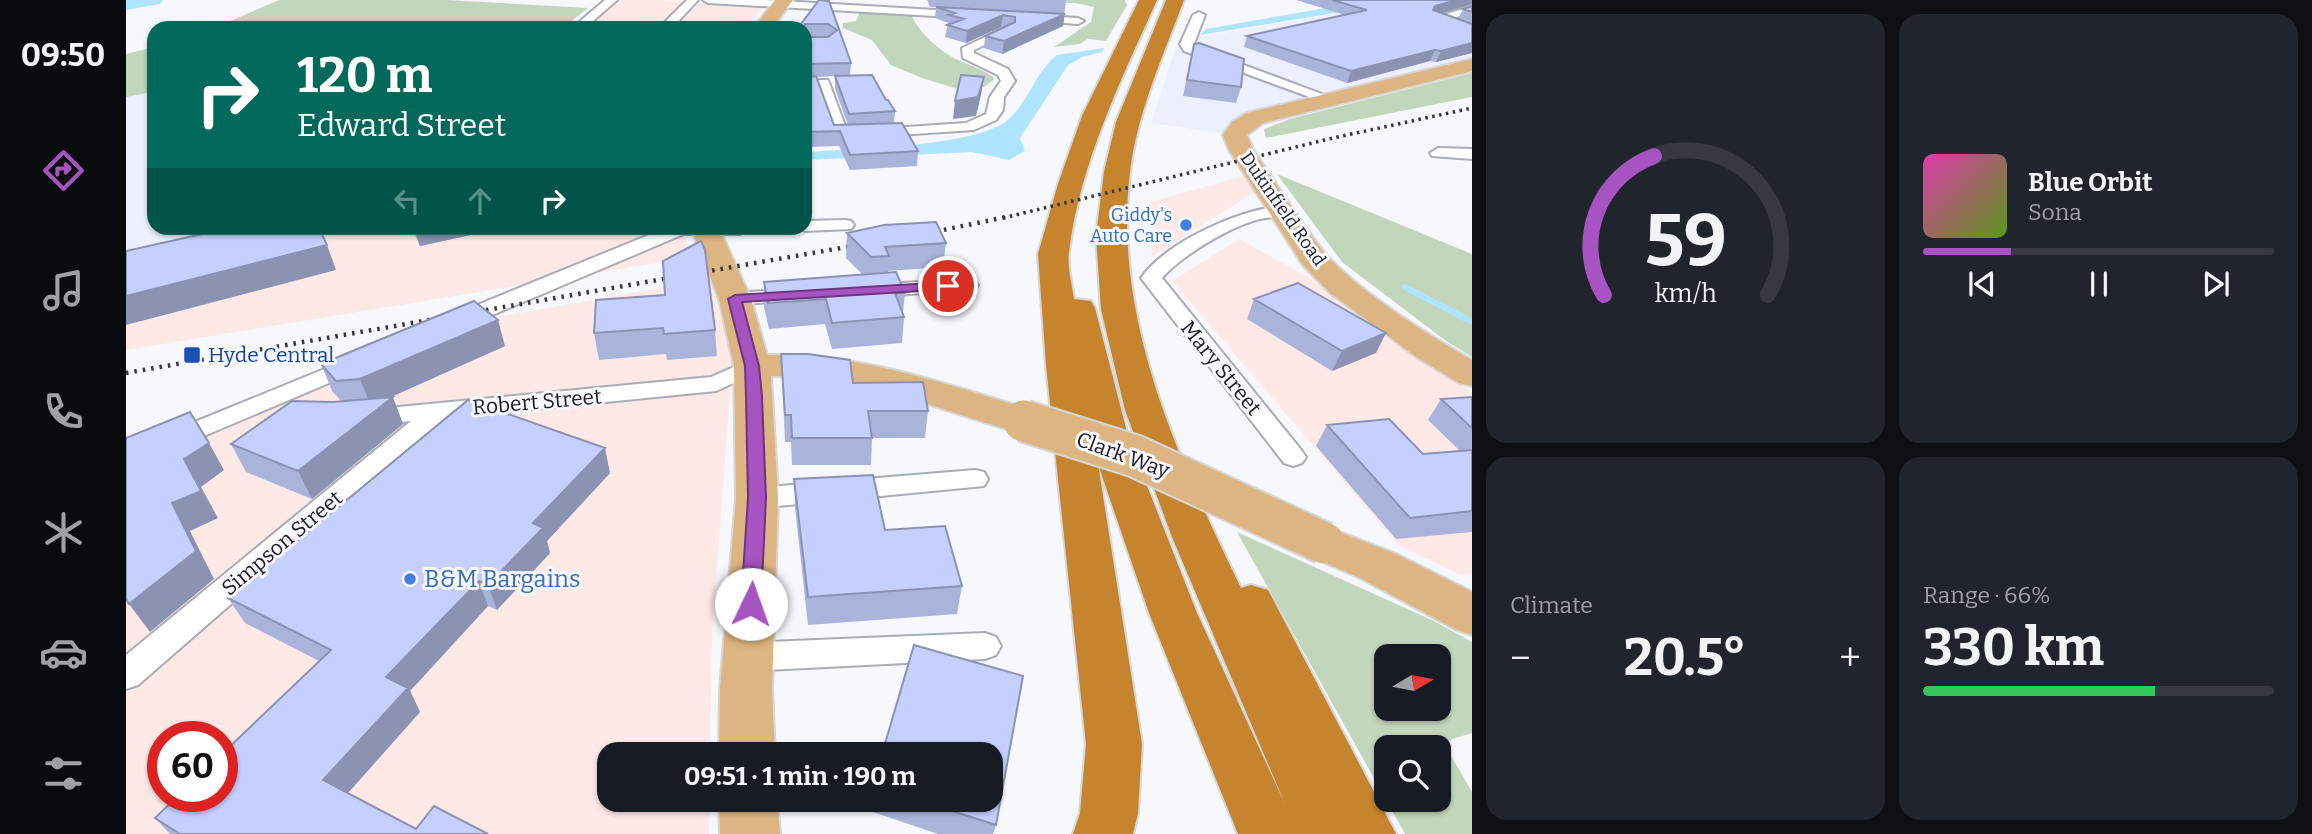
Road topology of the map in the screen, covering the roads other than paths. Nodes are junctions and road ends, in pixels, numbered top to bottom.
1 (612, 0) edge
2 (693, 0) edge
3 (708, 0) edge
4 (1148, 0) edge
5 (1175, 0) edge
6 (782, 2) edge
7 (1472, 9) edge
8 (978, 15) edge
9 (1199, 15) dead end
10 (1016, 17) edge
11 (586, 21) edge
12 (673, 21) edge
13 (769, 21) edge
14 (1079, 21) dead end
15 (1472, 31) edge
16 (1006, 32) edge
17 (1472, 65) edge
18 (812, 84) edge
19 (1328, 99) junction
20 (1438, 153) dead end
21 (1472, 154) edge
22 (1071, 184) junction
23 (1283, 211) junction
24 (845, 225) dead end
25 (812, 226) edge
26 (664, 235) edge
27 (708, 235) edge
28 (968, 285) dead end
29 (855, 292) edge
30 (815, 294) edge
31 (735, 299) junction
32 (1117, 309) junction
33 (433, 331) edge
34 (369, 358) edge
35 (752, 366) junction
36 (1472, 375) edge
37 (438, 411) junction
38 (233, 415) junction
39 (289, 417) edge
40 (345, 419) edge
41 (1293, 457) dead end
42 (126, 460) edge
43 (975, 479) dead end
44 (757, 498) junction
45 (1388, 571) junction
46 (1472, 595) edge
47 (1472, 615) edge
48 (985, 646) dead end
49 (747, 657) junction
50 (126, 675) edge
51 (747, 742) edge
52 (1102, 834) edge
53 (1268, 834) edge
54 (1328, 834) edge
55 (1366, 834) edge

1 - 11 street
2 - 12 street
3 - 6 street
4 - 22 highway
5 - 32 highway
6 - 8 street
6 - 13 main road
7 - 15 street
9 - 19 street
10 - 14 street
16 - 18 street
17 - 19 main road, Dukinfield Road
19 - 23 main road, Dukinfield Road
20 - 21 street
22 - 52 highway
22 - 53 highway
23 - 36 main road, Dukinfield Road
23 - 41 street, Mary Street
24 - 25 street
26 - 33 street
27 - 31 main road
28 - 29 street
30 - 31 street
31 - 35 main road
32 - 54 highway
32 - 55 highway
34 - 38 street
35 - 37 street, Robert Street
35 - 44 main road
35 - 45 main road, Clark Way, bridge
37 - 40 street, Robert Street
37 - 50 street, Simpson Street
38 - 39 street
38 - 42 street
43 - 44 street
44 - 49 main road
45 - 46 main road
45 - 47 main road, Clark Way
48 - 49 street
49 - 51 main road

